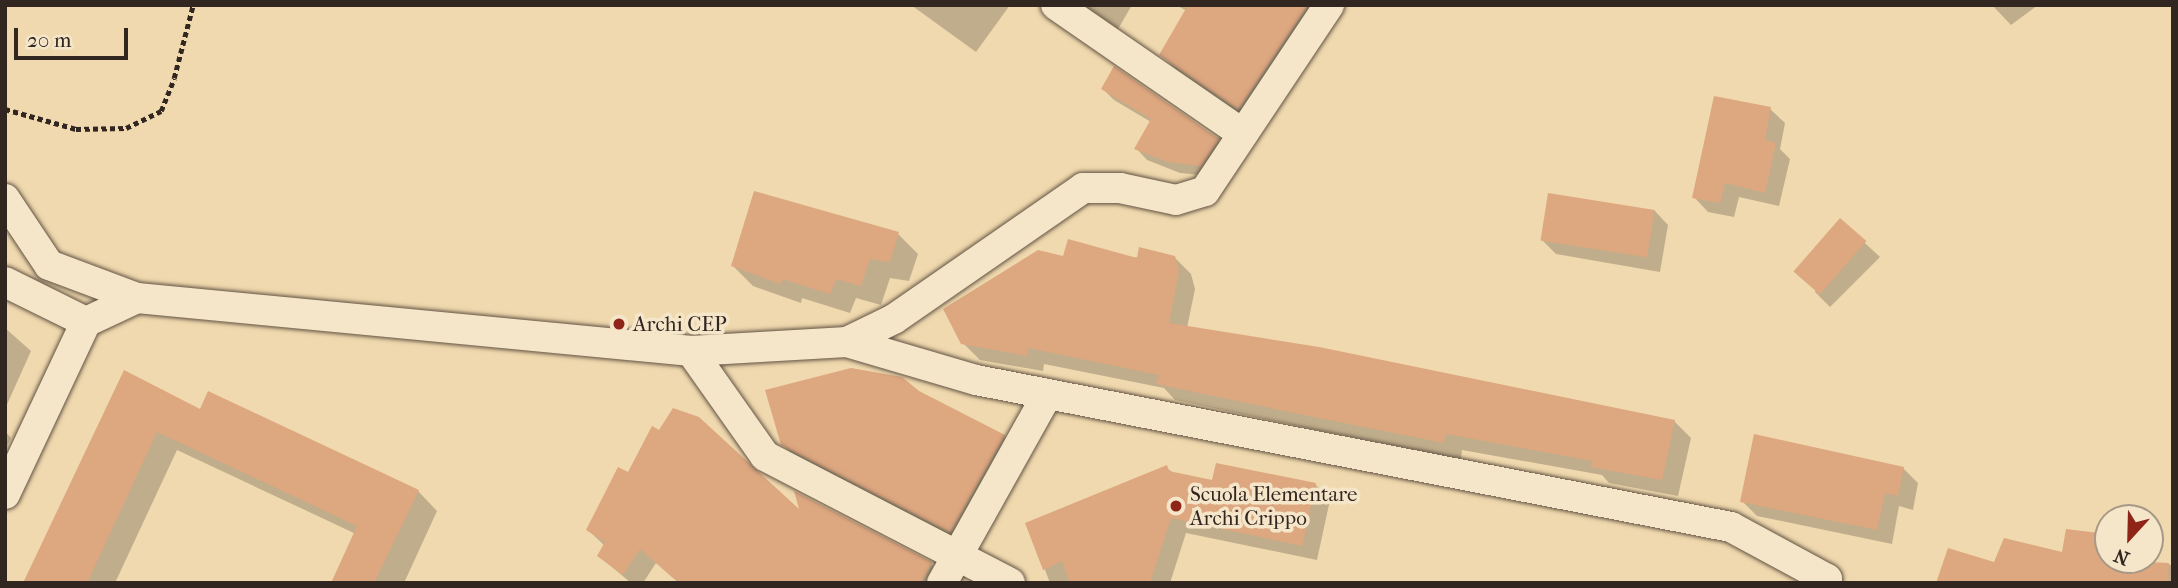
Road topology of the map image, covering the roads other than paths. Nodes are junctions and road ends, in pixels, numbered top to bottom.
1 (1056, 5) edge
2 (1329, 5) edge
3 (1243, 134) junction
4 (5, 199) edge
5 (5, 282) edge
6 (137, 298) junction
7 (894, 319) junction
8 (86, 322) junction
9 (847, 342) junction
10 (691, 351) junction
11 (893, 356) junction
12 (1047, 394) junction
13 (5, 494) edge
14 (957, 556) junction
15 (942, 583) edge
16 (1010, 583) edge
17 (1827, 583) edge

1 - 3 street
2 - 3 street
3 - 7 street
4 - 6 street
5 - 8 street
6 - 8 street
6 - 10 street
7 - 9 street
7 - 11 street
8 - 13 street
9 - 10 street
9 - 11 street
10 - 14 street
11 - 12 street
12 - 14 street
12 - 17 street
14 - 15 street
14 - 16 street

